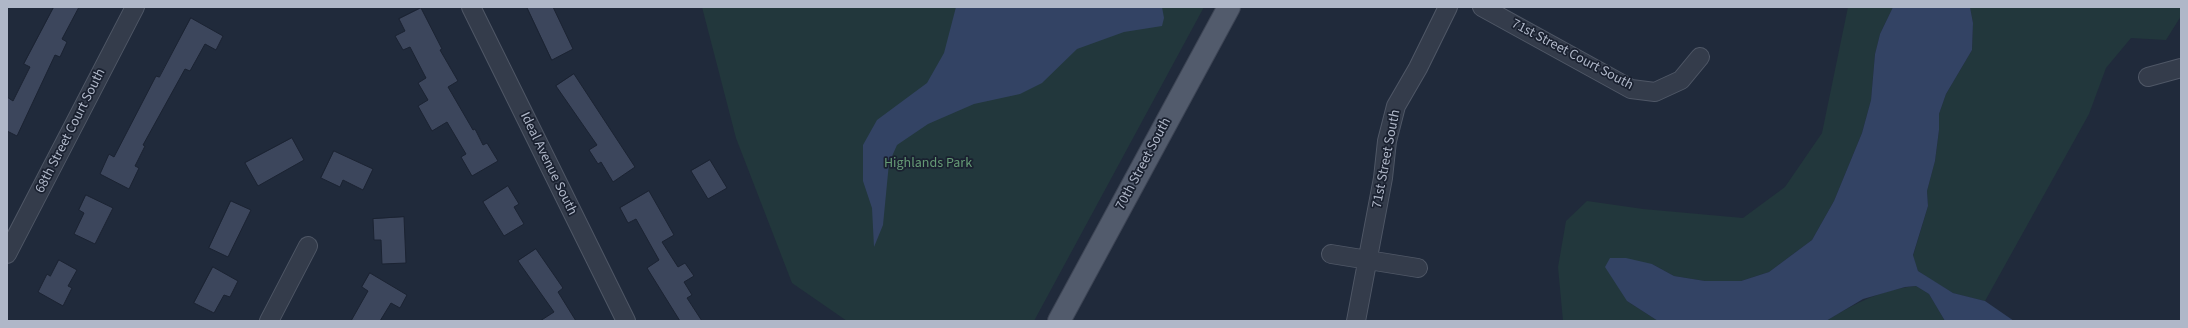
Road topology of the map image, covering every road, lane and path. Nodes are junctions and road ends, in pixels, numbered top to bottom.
1 (135, 7) edge
2 (471, 7) edge
3 (1229, 7) edge
4 (1448, 7) edge
5 (1482, 7) edge
6 (1700, 57) dead end
7 (2181, 68) edge
8 (2148, 77) dead end
9 (308, 246) dead end
10 (7, 254) edge
11 (1331, 254) dead end
12 (1366, 260) junction
13 (1418, 268) dead end
14 (269, 321) edge
15 (626, 321) edge
16 (1059, 321) edge
17 (1356, 321) edge

1 - 10 street, 68th Street Court South
2 - 15 street, Ideal Avenue South
3 - 16 main road, 70th Street South
4 - 12 street, 71st Street South
5 - 6 street, 71st Street Court South
7 - 8 street
9 - 14 street
11 - 12 street
12 - 13 street
12 - 17 street, 71st Street South

